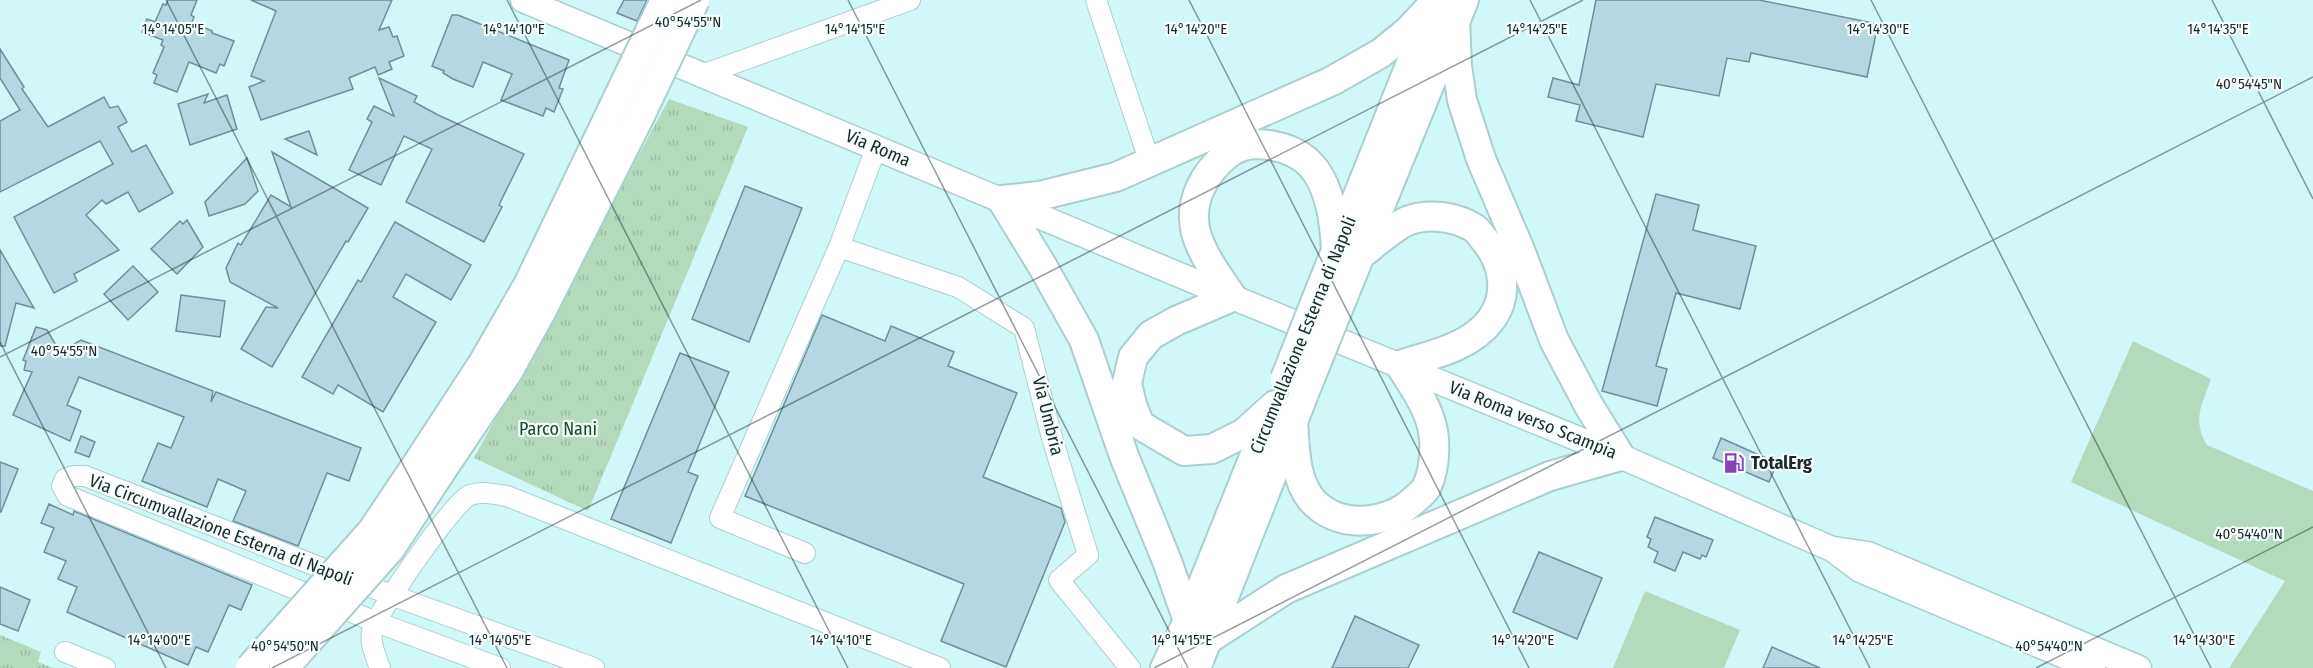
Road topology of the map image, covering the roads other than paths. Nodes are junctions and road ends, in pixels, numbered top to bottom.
1 (523, 0) edge
2 (665, 0) edge
3 (695, 0) edge
4 (910, 0) edge
5 (1096, 0) edge
6 (1448, 5) edge
7 (702, 75) junction
8 (627, 111) junction
9 (876, 148) junction
10 (1150, 164) junction
11 (1002, 200) junction
12 (839, 247) junction
13 (1347, 254) junction
14 (1232, 297) junction
15 (1400, 366) junction
16 (1290, 398) junction
17 (1620, 456) junction
18 (431, 466) junction
19 (1832, 549) junction
20 (805, 553) dead end
21 (393, 596) junction
22 (376, 622) junction
23 (1197, 631) junction
24 (65, 652) dead end
25 (105, 668) edge
26 (250, 668) edge
27 (284, 668) edge
28 (381, 668) edge
29 (500, 668) edge
30 (594, 668) edge
31 (940, 668) edge
32 (1130, 668) edge
33 (1165, 668) edge
34 (1196, 668) edge
35 (2093, 668) edge
36 (2139, 668) edge

1 - 7 main road, Via Roma
2 - 8 highway, bridge
3 - 8 highway, bridge
4 - 7 street
5 - 10 street
6 - 10 highway
6 - 13 highway, Circumvallazione Esterna di Napoli
6 - 17 highway
7 - 9 main road, Via Roma
8 - 18 highway
9 - 11 main road, Via Roma
9 - 12 street
10 - 11 highway
11 - 14 main road, Via Roma
11 - 23 highway
12 - 20 street
12 - 32 street, Via Umbria
13 - 14 highway
13 - 15 highway
13 - 16 highway, Circumvallazione Esterna di Napoli, bridge
14 - 15 main road, Via Roma verso Scampia
14 - 16 highway
15 - 16 highway
15 - 17 main road, Via Roma verso Scampia
16 - 23 highway, Circumvallazione Esterna di Napoli
17 - 19 main road, Via Roma verso Scampia
17 - 23 highway
18 - 26 highway, bridge
18 - 27 highway, bridge
19 - 35 main road, Via Roma verso Scampia
19 - 36 main road, Via Roma verso Scampia
21 - 22 street
21 - 22 street, Via Circumvallazione Esterna di Napoli
21 - 30 street, Via Circumvallazione Esterna di Napoli
21 - 31 street
22 - 28 street
22 - 29 street, Via Circumvallazione Esterna di Napoli
23 - 33 highway, Circumvallazione Esterna di Napoli
23 - 34 highway, Circumvallazione Esterna di Napoli
24 - 25 street

